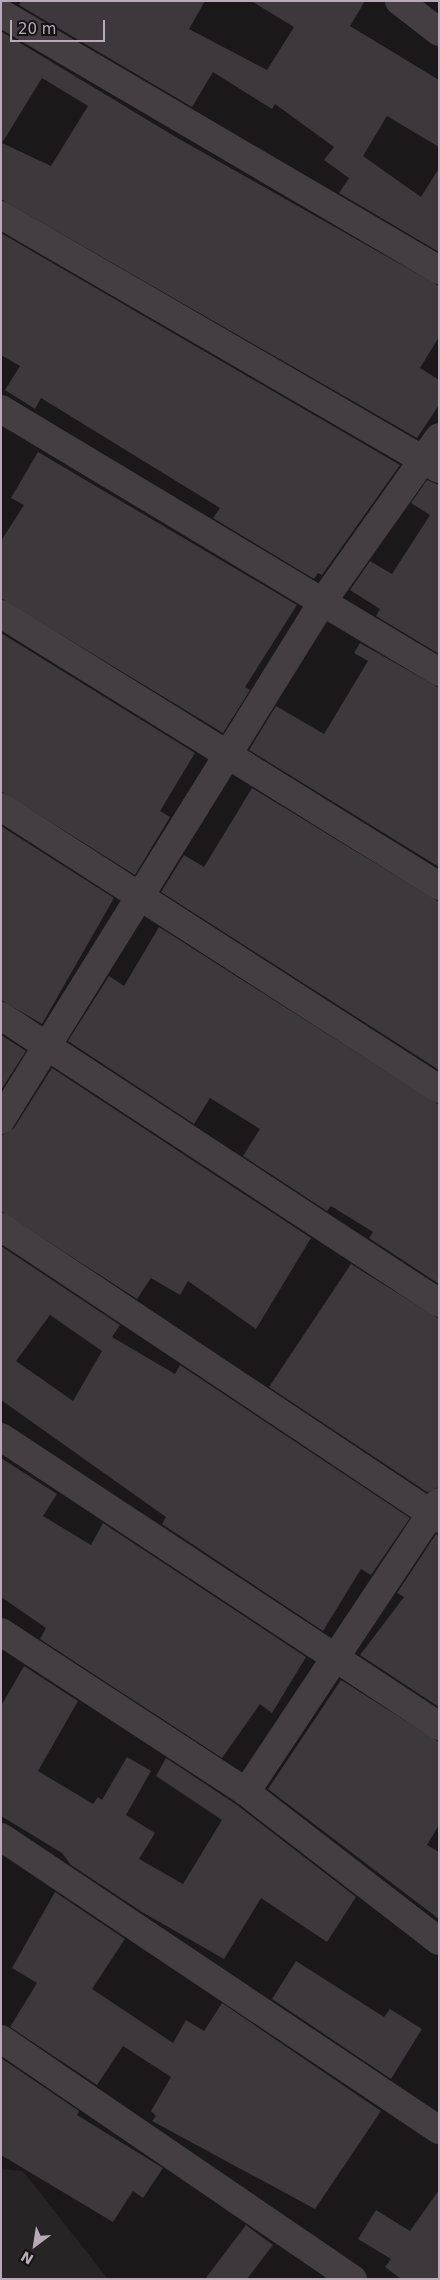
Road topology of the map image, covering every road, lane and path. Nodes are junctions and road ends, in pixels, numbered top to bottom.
1 (399, 1) edge
2 (1, 13) edge
3 (439, 32) edge
4 (1, 215) edge
5 (439, 270) edge
6 (1, 409) edge
7 (434, 455) edge
8 (323, 601) junction
9 (1, 614) edge
10 (439, 672) edge
11 (226, 756) junction
12 (1, 807) edge
13 (439, 886) edge
14 (143, 896) junction
15 (1, 1016) edge
16 (50, 1047) junction
17 (439, 1089) edge
18 (1, 1120) edge
19 (1, 1227) edge
20 (439, 1304) edge
21 (1, 1437) edge
22 (436, 1512) edge
23 (1, 1632) edge
24 (335, 1658) junction
25 (439, 1726) edge
26 (246, 1792) junction
27 (1, 1837) edge
28 (439, 1942) edge
29 (1, 2039) edge
30 (439, 2130) edge
31 (353, 2279) edge

1 - 3 street
2 - 5 street
4 - 7 street
6 - 8 street
7 - 8 street
8 - 10 street
8 - 11 street
9 - 11 street
11 - 13 street
11 - 14 street
12 - 14 street
14 - 16 street
14 - 17 street
15 - 16 street
16 - 18 street
16 - 20 street
19 - 22 street
21 - 24 street
22 - 24 street
23 - 26 street
24 - 25 street
24 - 26 street
26 - 28 street
27 - 30 street
29 - 31 street

